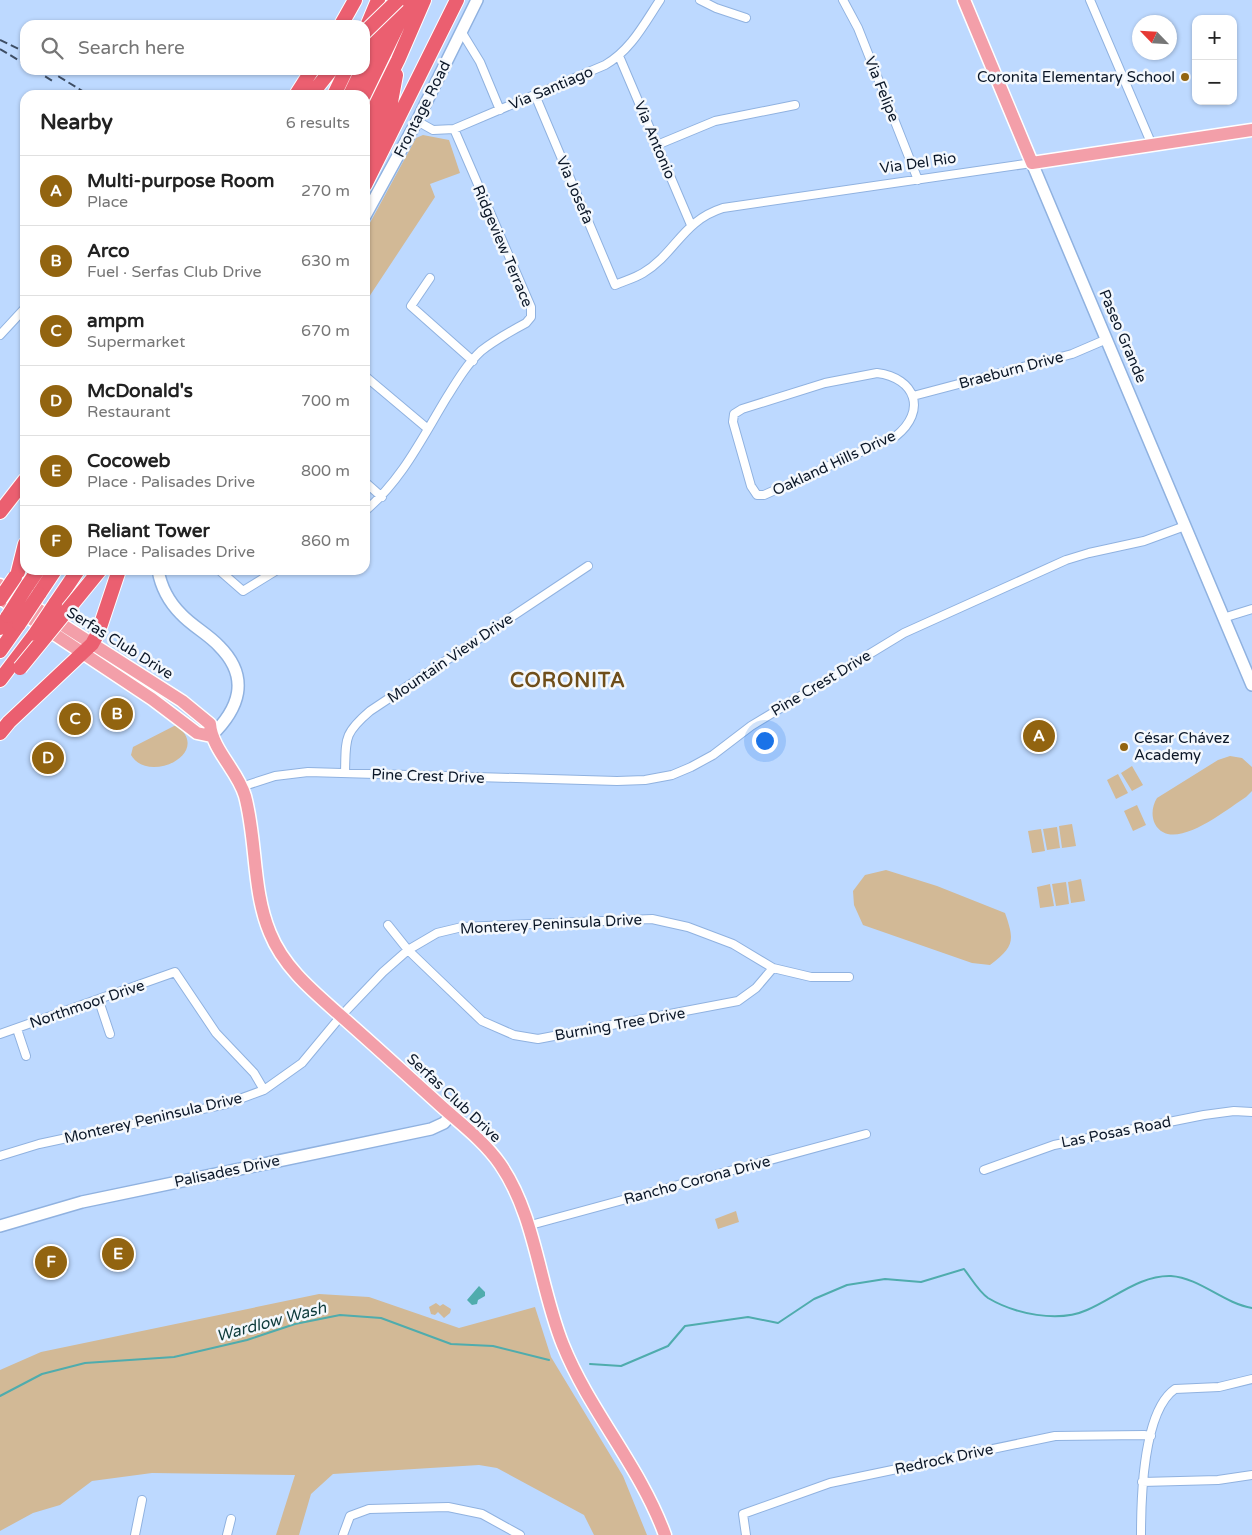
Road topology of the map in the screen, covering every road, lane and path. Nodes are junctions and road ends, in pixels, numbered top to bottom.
1 (355, 0) edge
2 (378, 0) edge
3 (397, 0) edge
4 (410, 0) edge
5 (424, 0) edge
6 (457, 0) edge
7 (477, 0) edge
8 (660, 0) edge
9 (700, 0) edge
10 (843, 0) edge
11 (964, 0) edge
12 (1090, 0) edge
13 (746, 18) dead end
14 (344, 20) edge
15 (370, 20) edge
16 (370, 27) edge
17 (461, 31) junction
18 (370, 55) edge
19 (619, 56) junction
20 (398, 60) junction
21 (309, 75) edge
22 (327, 75) edge
23 (344, 75) edge
24 (360, 75) edge
25 (299, 90) edge
26 (315, 90) edge
27 (336, 90) edge
28 (352, 90) edge
29 (366, 90) edge
30 (535, 95) junction
31 (795, 105) dead end
32 (500, 110) junction
33 (370, 117) edge
34 (417, 121) junction
35 (454, 129) junction
36 (1252, 130) edge
37 (370, 145) edge
38 (657, 145) junction
39 (1152, 145) junction
40 (1032, 163) junction
41 (370, 175) edge
42 (918, 180) junction
43 (370, 207) edge
44 (691, 225) junction
45 (430, 278) dead end
46 (614, 285) joint
47 (20, 312) edge
48 (3, 325) edge
49 (0, 335) edge
50 (1107, 339) junction
51 (473, 361) junction
52 (370, 380) edge
53 (913, 396) junction
54 (428, 429) junction
55 (20, 486) edge
56 (370, 486) edge
57 (382, 497) junction
58 (370, 507) edge
59 (0, 512) edge
60 (1186, 526) junction
61 (588, 566) dead end
62 (19, 570) edge
63 (37, 575) edge
64 (50, 575) edge
65 (75, 575) edge
66 (96, 575) edge
67 (117, 575) edge
68 (159, 575) edge
69 (224, 575) edge
70 (269, 575) edge
71 (0, 585) edge
72 (33, 590) junction
73 (0, 598) edge
74 (1252, 609) edge
75 (1223, 618) junction
76 (9, 623) edge
77 (87, 649) junction
78 (0, 651) edge
79 (0, 682) edge
80 (1252, 685) edge
81 (0, 733) edge
82 (211, 736) junction
83 (345, 773) junction
84 (242, 787) junction
85 (388, 925) dead end
86 (408, 950) junction
87 (773, 968) junction
88 (849, 978) dead end
89 (99, 1001) junction
90 (340, 1016) junction
91 (16, 1028) junction
92 (0, 1034) edge
93 (110, 1034) dead end
94 (26, 1056) dead end
95 (264, 1090) junction
96 (1252, 1112) edge
97 (451, 1115) junction
98 (866, 1134) dead end
99 (0, 1156) edge
100 (984, 1170) dead end
101 (0, 1226) edge
102 (527, 1226) junction
103 (1252, 1380) edge
104 (1151, 1436) junction
105 (1252, 1475) edge
106 (1142, 1482) junction
107 (142, 1500) dead end
108 (231, 1519) dead end
109 (135, 1535) edge
110 (227, 1535) edge
111 (343, 1535) edge
112 (520, 1535) edge
113 (665, 1535) edge
114 (746, 1535) edge
115 (1141, 1535) edge

1 - 14 highway
2 - 15 highway
3 - 16 highway, bridge
3 - 18 highway
4 - 29 highway
5 - 20 highway
6 - 41 highway
7 - 17 main road, Frontage Road
8 - 19 street, Via Santiago
9 - 13 street
10 - 42 street, Via Felipe
11 - 40 main road, Paseo Grande
12 - 39 street
17 - 32 street
17 - 34 main road, Frontage Road
19 - 30 street, Via Santiago
19 - 38 street, Via Antonio
20 - 33 highway
20 - 37 highway
21 - 25 highway
22 - 26 highway
23 - 27 highway
24 - 28 highway
30 - 32 street, Via Santiago
30 - 46 street, Via Josefa
31 - 38 street
32 - 35 street, Via Santiago
34 - 35 street, Via Santiago
34 - 43 main road, Frontage Road
35 - 51 street, Ridgeview Terrace
36 - 39 main road, Via Del Rio
38 - 44 street, Via Antonio
39 - 40 main road, Via Del Rio
40 - 42 street, Via Del Rio
40 - 50 main road, Paseo Grande
42 - 44 street, Via Del Rio
44 - 46 street, Via Del Rio
45 - 51 street
47 - 48 street
48 - 49 street
50 - 53 street, Braeburn Drive
50 - 60 main road, Paseo Grande
51 - 54 street, Ridgeview Terrace
52 - 54 street
53 - 53 street, Oakland Hills Drive
54 - 57 street, Ridgeview Terrace
55 - 59 highway
56 - 57 street
57 - 58 street, Ridgeview Terrace
60 - 75 main road, Paseo Grande
60 - 83 street, Pine Crest Drive
61 - 83 street, Mountain View Drive
62 - 73 highway, bridge
63 - 72 highway
64 - 72 highway
65 - 79 highway, bridge
66 - 79 highway, bridge
67 - 77 highway
68 - 82 main road
69 - 70 street
71 - 77 main road, Serfas Club Drive
72 - 76 highway, bridge
73 - 77 main road, Serfas Club Drive
74 - 75 street
75 - 80 main road, Paseo Grande
76 - 78 highway
77 - 81 highway
77 - 82 main road, Serfas Club Drive
82 - 84 main road, Serfas Club Drive
83 - 84 street, Pine Crest Drive
84 - 90 main road, Serfas Club Drive
85 - 86 street, Burning Tree Drive
86 - 87 street, Monterey Peninsula Drive
86 - 87 street, Burning Tree Drive
86 - 90 street, Monterey Peninsula Drive
87 - 88 street
89 - 91 street, Northmoor Drive
89 - 93 street
89 - 95 street, Northmoor Drive
90 - 95 street, Monterey Peninsula Drive
90 - 97 main road, Serfas Club Drive
91 - 92 street, Northmoor Drive
91 - 94 street
95 - 99 street, Monterey Peninsula Drive
96 - 100 street, Las Posas Road
97 - 101 main road, Palisades Drive
97 - 102 main road, Serfas Club Drive
98 - 102 street, Rancho Corona Drive
102 - 113 main road, Serfas Club Drive
103 - 104 street
104 - 106 street
104 - 114 street, Redrock Drive
105 - 106 street
106 - 115 street
107 - 109 street
108 - 110 street
111 - 112 street

